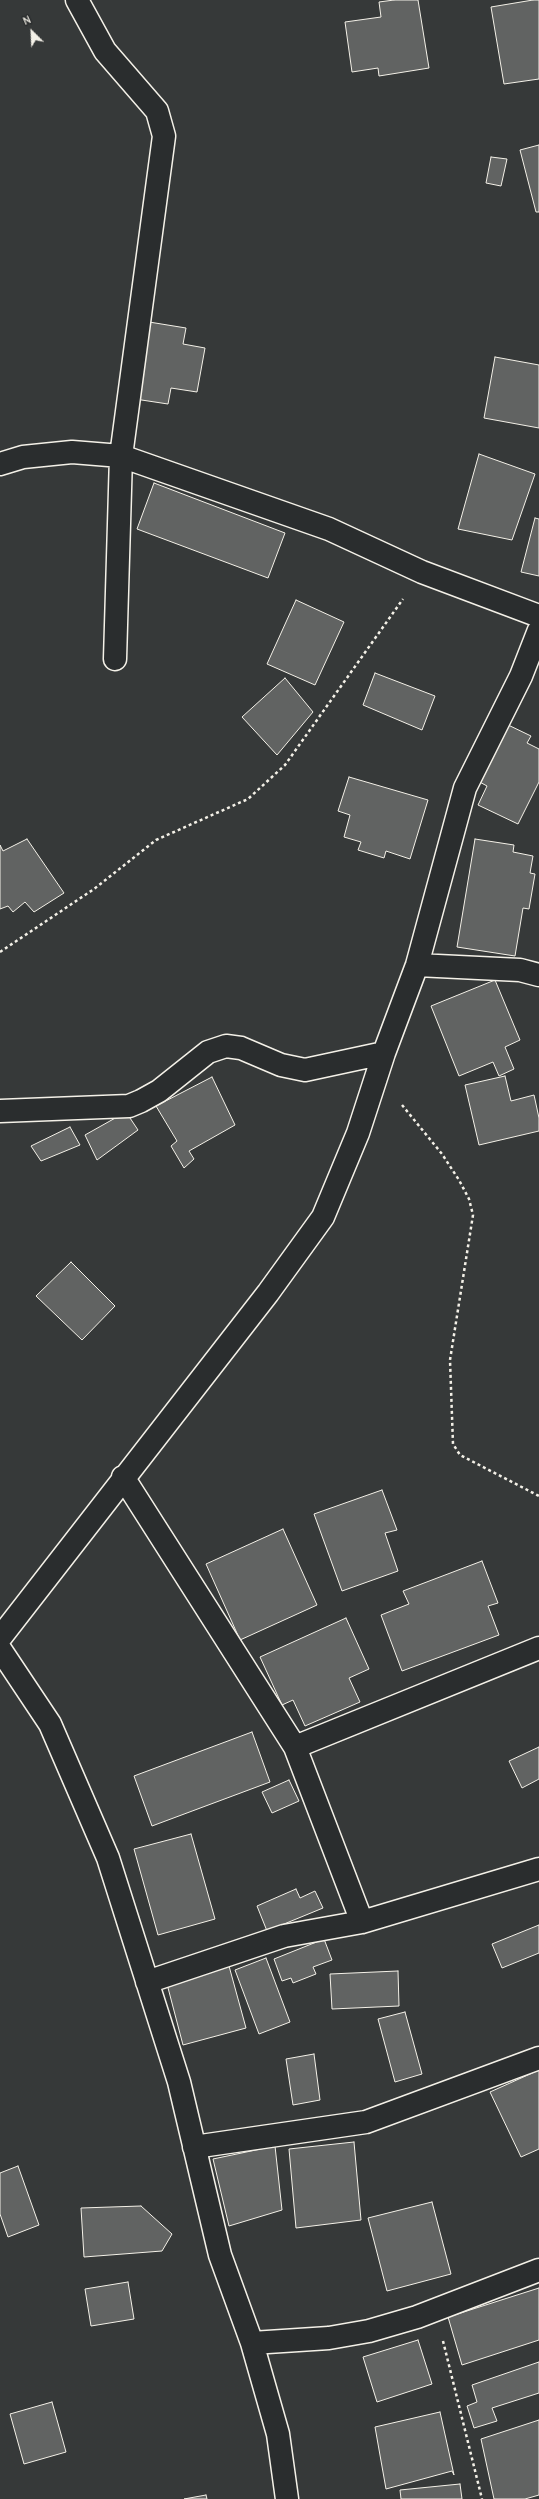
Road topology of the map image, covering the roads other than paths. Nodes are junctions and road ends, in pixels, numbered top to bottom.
1 (77, 0) edge
2 (121, 456) junction
3 (0, 464) edge
4 (539, 616) edge
5 (539, 630) edge
6 (115, 659) dead end
7 (417, 965) junction
8 (539, 975) edge
9 (384, 1053) junction
10 (0, 1111) edge
11 (123, 1477) junction
12 (0, 1638) edge
13 (539, 1648) edge
14 (0, 1649) edge
15 (295, 1747) junction
16 (539, 1869) edge
17 (362, 1922) junction
18 (147, 1982) junction
19 (539, 2058) edge
20 (194, 2147) junction
21 (539, 2270) edge
22 (252, 2344) junction
23 (287, 2499) edge

1 - 2 street
2 - 3 street
2 - 4 street
2 - 6 street
5 - 7 street
7 - 8 street
7 - 9 street
9 - 10 street
9 - 11 street
11 - 12 street
11 - 15 street
13 - 15 street
14 - 18 street
15 - 17 street
16 - 17 street
17 - 18 street
18 - 20 street
19 - 20 street
20 - 22 street
21 - 22 street
22 - 23 street

